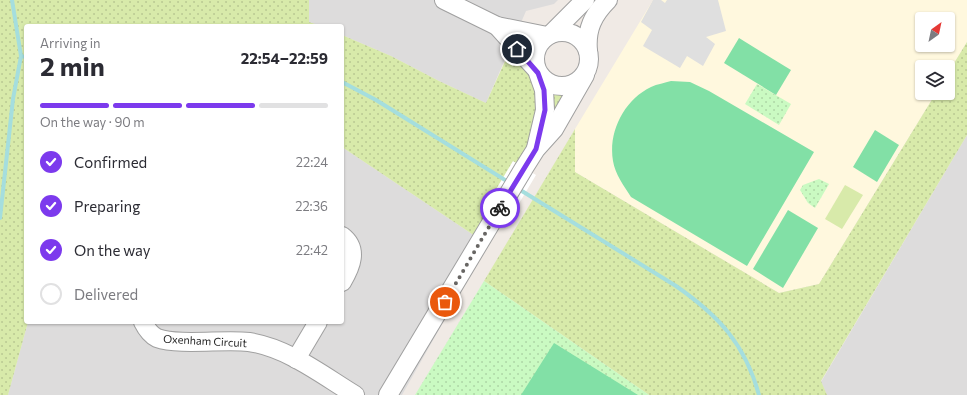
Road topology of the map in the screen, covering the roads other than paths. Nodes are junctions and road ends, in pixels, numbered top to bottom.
1 (444, 0) edge
2 (585, 0) edge
3 (608, 0) edge
4 (497, 26) junction
5 (549, 35) junction
6 (588, 51) junction
7 (537, 71) junction
8 (585, 74) junction
9 (536, 149) junction
10 (344, 238) edge
11 (344, 279) edge
12 (145, 324) edge
13 (317, 324) edge
14 (296, 359) junction
15 (355, 395) edge
16 (388, 395) edge

1 - 4 street
2 - 5 street
3 - 6 street
4 - 5 street
4 - 7 street
5 - 6 street
5 - 7 street
6 - 8 street
7 - 8 street
7 - 9 street
8 - 9 street
9 - 16 street
10 - 11 street
12 - 14 street, Oxenham Circuit
13 - 14 street
14 - 15 street, Oxenham Circuit

